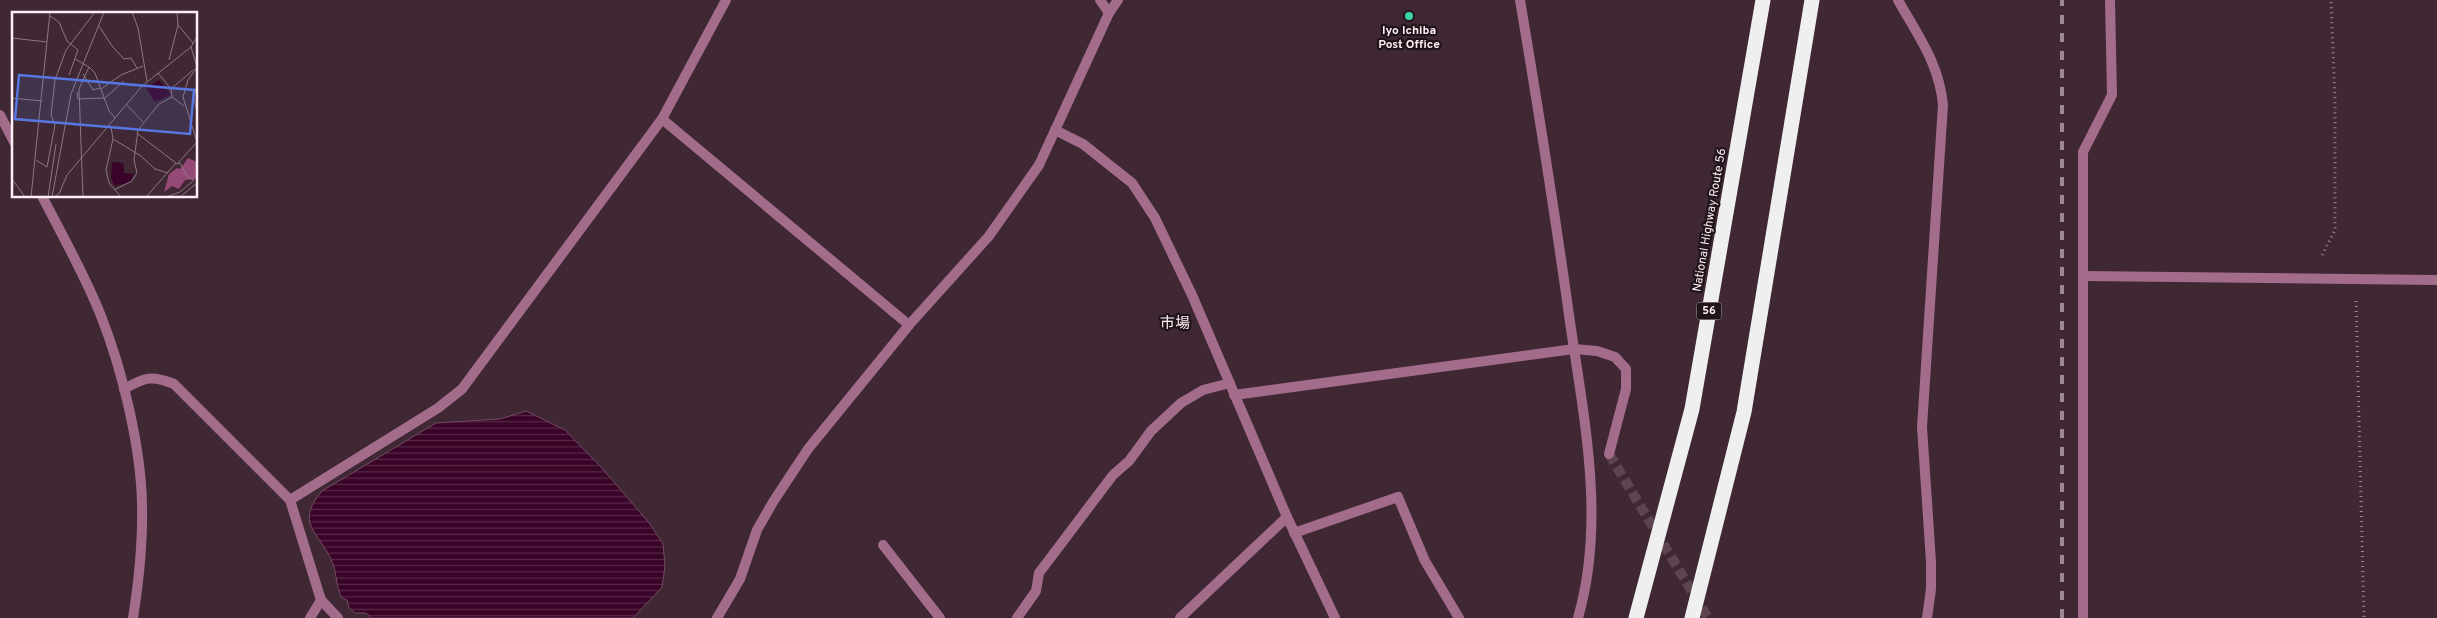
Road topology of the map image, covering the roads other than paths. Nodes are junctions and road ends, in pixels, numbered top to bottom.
1 (726, 0) edge
2 (1100, 0) edge
3 (1118, 0) edge
4 (1520, 0) edge
5 (1763, 0) edge
6 (1812, 0) edge
7 (1898, 0) edge
8 (2110, 0) edge
9 (1109, 13) junction
10 (0, 115) edge
11 (662, 119) junction
12 (1055, 130) junction
13 (12, 138) edge
14 (43, 198) edge
15 (2084, 276) junction
16 (2437, 280) edge
17 (909, 325) junction
18 (1574, 349) junction
19 (1230, 384) junction
20 (124, 389) junction
21 (1234, 394) junction
22 (1610, 454) tunnel mouth
23 (290, 500) junction
24 (1287, 517) junction
25 (1294, 533) junction
26 (883, 545) dead end
27 (321, 600) junction
28 (133, 618) edge
29 (310, 618) edge
30 (338, 618) edge
31 (717, 618) edge
32 (940, 618) edge
33 (1017, 618) edge
34 (1180, 618) edge
35 (1335, 618) edge
36 (1459, 618) edge
37 (1578, 618) edge
38 (1636, 618) edge
39 (1692, 618) edge
40 (1926, 618) edge
41 (2083, 618) edge

1 - 11 street
2 - 9 street
3 - 9 street
4 - 18 street
5 - 38 highway, National Highway Route 56 / 56
6 - 39 highway
7 - 40 street
8 - 15 street
9 - 12 street
10 - 13 street
11 - 17 street
11 - 23 street
12 - 17 street
12 - 19 street
14 - 20 street
15 - 16 street
15 - 41 street
17 - 31 street
18 - 21 street
18 - 22 street
18 - 37 street
19 - 21 street
19 - 33 street
20 - 23 street
20 - 28 street
21 - 24 street
23 - 27 street
24 - 25 street
24 - 34 street
25 - 35 street
25 - 36 street
26 - 32 street
27 - 29 street
27 - 30 street

